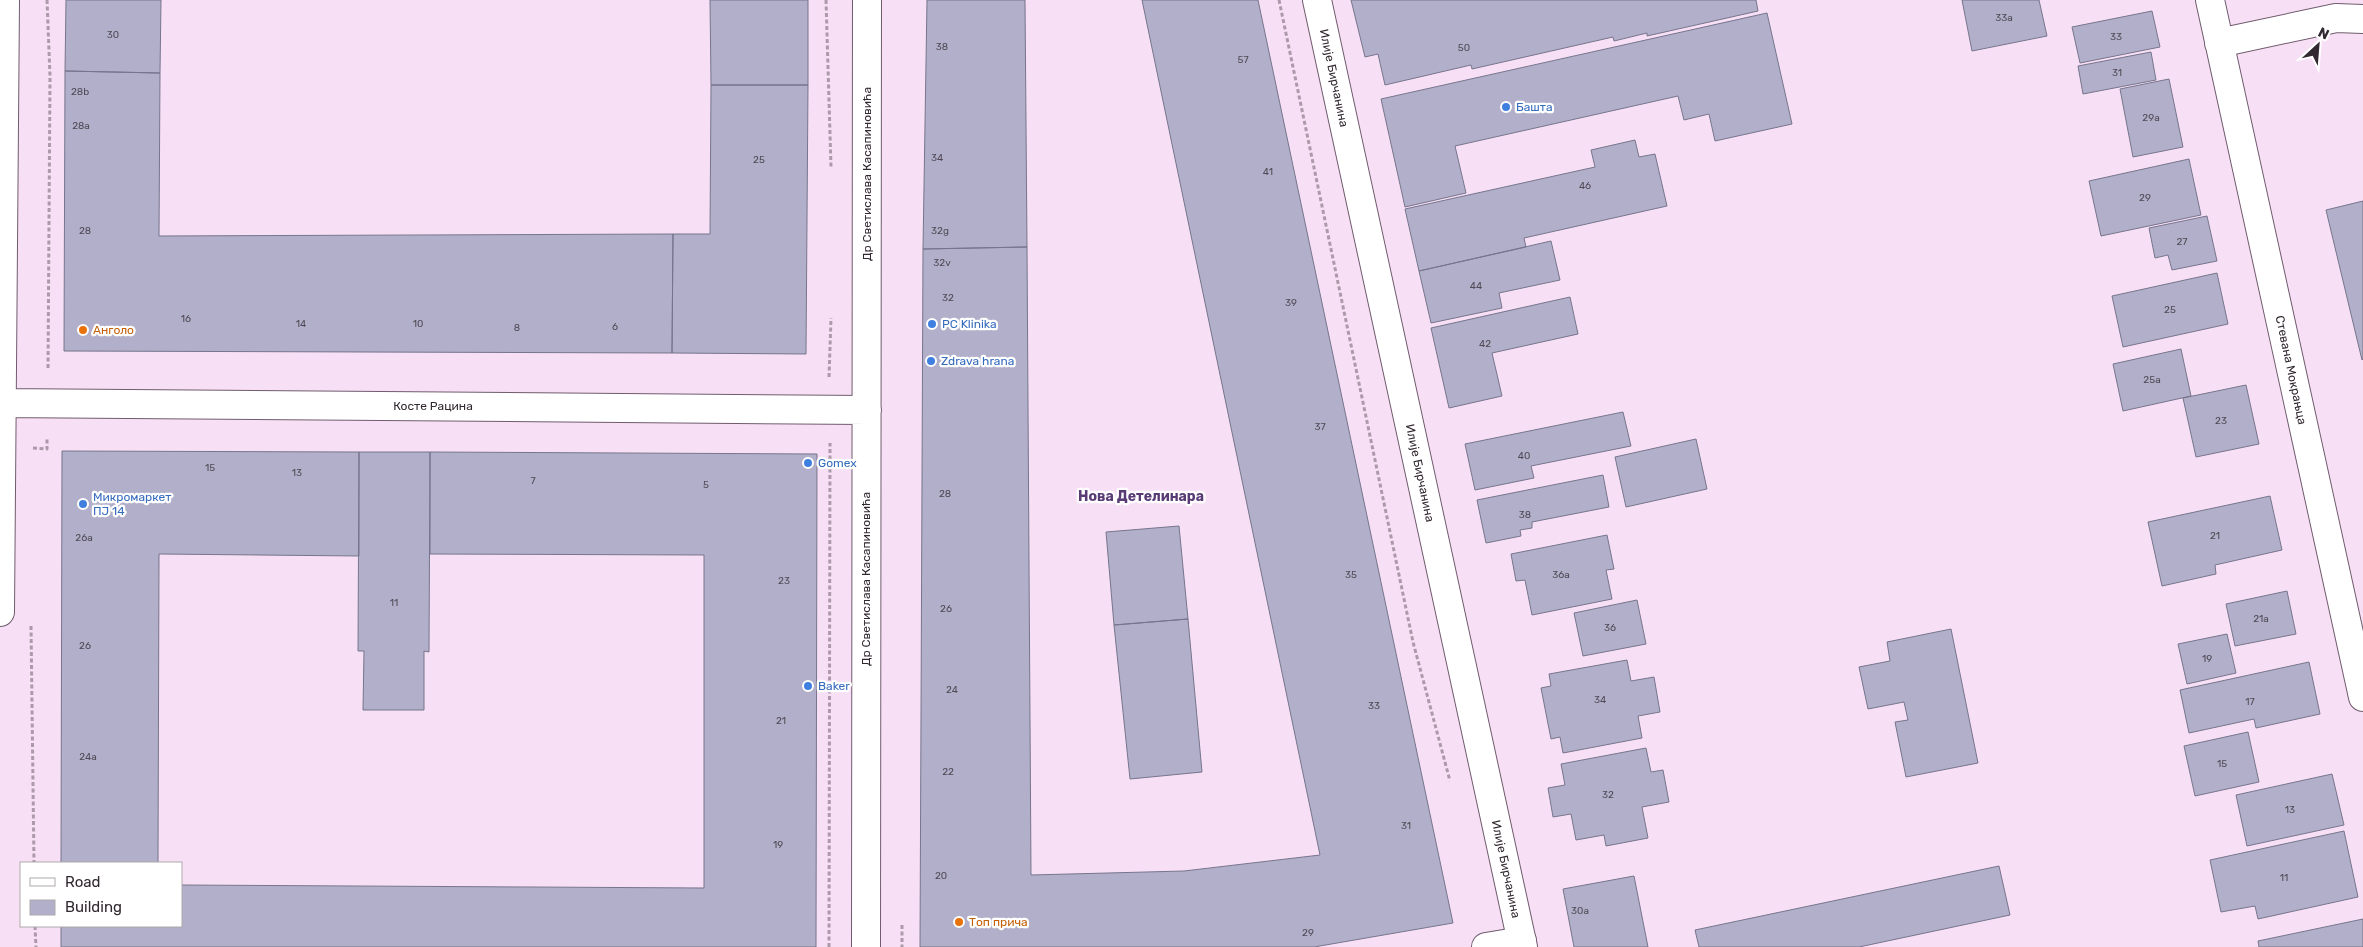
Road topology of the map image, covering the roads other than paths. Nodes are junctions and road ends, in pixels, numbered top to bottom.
1 (5, 0) edge
2 (867, 0) edge
3 (1317, 0) edge
4 (2210, 0) edge
5 (2363, 19) edge
6 (2219, 43) junction
7 (1, 403) edge
8 (867, 410) junction
9 (0, 612) edge
10 (2363, 697) edge
11 (1522, 944) edge
12 (866, 947) edge
13 (1486, 947) edge

1 - 7 street
2 - 8 street, Др Светислава Касапиновића
3 - 11 street, Илије Бирчанина
4 - 6 street, Стевана Мокрањца
5 - 6 street
6 - 10 street, Стевана Мокрањца
7 - 8 street, Косте Рацина
7 - 9 street
8 - 12 street, Др Светислава Касапиновића
11 - 13 street

